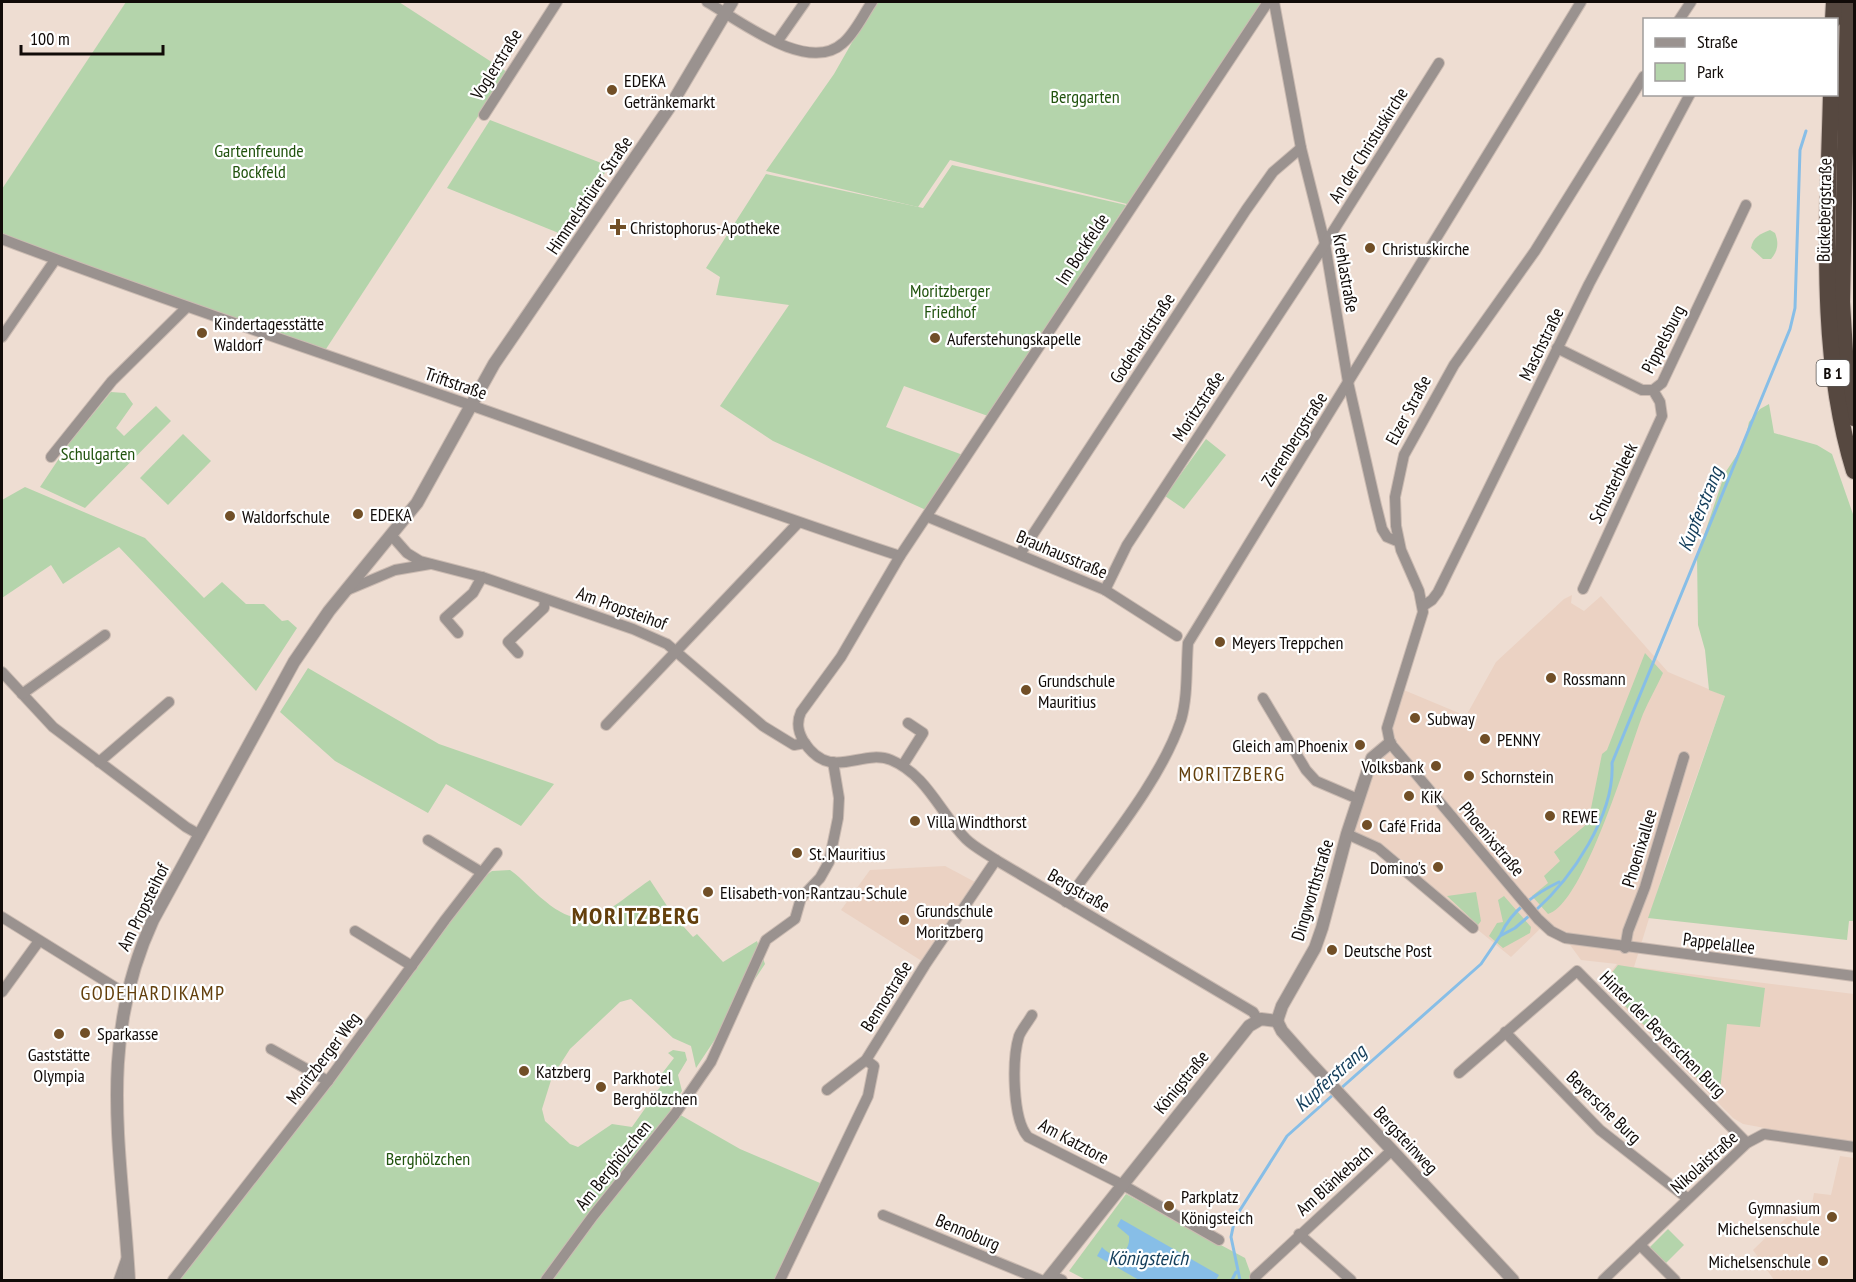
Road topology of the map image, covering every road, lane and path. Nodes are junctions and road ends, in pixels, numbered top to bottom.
1 (556, 2) edge
2 (707, 2) edge
3 (805, 2) edge
4 (872, 2) edge
5 (1268, 2) edge
6 (1274, 2) edge
7 (1581, 2) edge
8 (1691, 2) edge
9 (1834, 2) edge
10 (1848, 2) edge
11 (729, 7) edge
12 (1680, 18) edge
13 (1833, 18) edge
14 (777, 42) junction
15 (1854, 57) edge
16 (1439, 63) dead end
17 (1846, 75) junction
18 (1643, 78) edge
19 (1689, 96) edge
20 (1831, 96) edge
21 (484, 115) dead end
22 (1301, 148) junction
23 (1746, 205) dead end
24 (2, 239) edge
25 (1325, 244) junction
26 (54, 260) junction
27 (186, 307) junction
28 (2, 337) edge
29 (1557, 348) junction
30 (1348, 382) junction
31 (1653, 390) junction
32 (470, 405) junction
33 (1854, 418) edge
34 (51, 457) dead end
35 (1854, 471) edge
36 (928, 517) junction
37 (798, 523) junction
38 (392, 536) junction
39 (1399, 542) junction
40 (1020, 554) junction
41 (900, 556) junction
42 (433, 564) junction
43 (482, 577) junction
44 (1583, 589) dead end
45 (1105, 590) junction
46 (345, 591) junction
47 (545, 600) junction
48 (1423, 606) junction
49 (458, 633) dead end
50 (105, 635) dead end
51 (1177, 636) dead end
52 (677, 650) junction
53 (518, 653) dead end
54 (2, 672) edge
55 (22, 694) junction
56 (1263, 698) dead end
57 (169, 702) dead end
58 (908, 723) dead end
59 (606, 725) dead end
60 (805, 743) junction
61 (1390, 743) junction
62 (1684, 757) dead end
63 (99, 762) junction
64 (833, 762) junction
65 (903, 765) junction
66 (1358, 799) junction
67 (200, 834) junction
68 (1347, 834) junction
69 (429, 840) dead end
70 (497, 853) dead end
71 (996, 860) junction
72 (481, 872) junction
73 (1066, 902) junction
74 (2, 918) edge
75 (1473, 928) dead end
76 (355, 931) dead end
77 (39, 941) junction
78 (1579, 942) joint
79 (1625, 948) junction
80 (412, 966) junction
81 (1854, 976) edge
82 (2, 992) edge
83 (126, 994) junction
84 (1032, 1015) dead end
85 (1258, 1020) junction
86 (1277, 1021) junction
87 (1505, 1032) junction
88 (271, 1049) dead end
89 (866, 1060) junction
90 (1459, 1073) dead end
91 (328, 1081) junction
92 (827, 1090) dead end
93 (1747, 1143) junction
94 (1854, 1147) edge
95 (1391, 1151) junction
96 (1123, 1185) junction
97 (1687, 1198) junction
98 (883, 1215) dead end
99 (1299, 1234) junction
100 (1219, 1240) dead end
101 (1640, 1245) junction
102 (128, 1257) junction
103 (1255, 1277) dead end
104 (1050, 1279) edge
105 (119, 1281) edge
106 (129, 1281) edge
107 (173, 1281) edge
108 (546, 1281) edge
109 (780, 1281) edge
110 (1351, 1281) edge
111 (1513, 1281) edge
112 (1603, 1281) edge
113 (1675, 1281) edge

1 - 21 street, Voglerstraße
2 - 11 street
3 - 14 street
4 - 14 street
5 - 36 street, Im Bockfelde
6 - 22 street, Krehlastraße
7 - 30 street, Zierenbergstraße
8 - 12 street
9 - 13 highway
10 - 17 highway, Bückebergstraße / B 1
11 - 14 street
11 - 32 street, Himmelsthürer Straße
15 - 17 highway
16 - 25 street, An der Christuskirche
17 - 33 highway, Bückebergstraße / B 1
18 - 39 street, Elzer Straße
19 - 29 street, Maschstraße
20 - 35 highway, Bückebergstraße / B 1
22 - 25 street, Krehlastraße
22 - 40 street, Godehardistraße
23 - 31 street, Pippelsburg
24 - 26 street, Triftstraße
25 - 30 street, Krehlastraße
25 - 45 street, Moritzstraße
26 - 27 street, Triftstraße
26 - 28 street
27 - 32 street, Triftstraße
27 - 34 street
29 - 31 street, Pippelsburg
29 - 48 street, Maschstraße
30 - 39 street, Krehlastraße
30 - 73 street, Zierenbergstraße
31 - 44 street, Schusterbleek
32 - 37 street, Triftstraße
32 - 38 street, Himmelsthürer Straße
36 - 40 street, Brauhausstraße
36 - 41 street
37 - 41 street, Triftstraße
37 - 52 street
38 - 42 street, Am Propsteihof
38 - 46 street, Am Propsteihof
39 - 48 street, Elzer Straße
40 - 45 street, Brauhausstraße
41 - 60 street
42 - 43 street, Am Propsteihof
42 - 46 street, Am Propsteihof
43 - 47 street, Am Propsteihof
43 - 49 street
45 - 51 street, Brauhausstraße
46 - 67 street, Am Propsteihof
47 - 52 street, Am Propsteihof
47 - 53 street
48 - 61 street, Elzer Straße
50 - 55 street
52 - 59 street
52 - 60 street, Am Propsteihof
54 - 55 street
55 - 63 street
56 - 66 street
57 - 63 street
58 - 65 street
60 - 64 street
61 - 66 street
61 - 78 street, Phoenixstraße
62 - 79 street, Phoenixallee
63 - 67 street
64 - 65 street, Bergstraße
64 - 108 street, Am Berghölzchen
65 - 71 street, Bergstraße
66 - 68 street, Dingworthstraße
67 - 83 street, Am Propsteihof
68 - 75 street
68 - 86 street, Dingworthstraße
69 - 72 street
70 - 72 street, Moritzberger Weg
71 - 73 street, Bergstraße
71 - 89 street, Bennostraße
72 - 80 street, Moritzberger Weg
73 - 85 street, Bergstraße
74 - 77 street
76 - 80 street
77 - 82 street
77 - 83 street
78 - 79 street, Pappelallee
79 - 81 street, Pappelallee
80 - 91 street, Moritzberger Weg
83 - 102 street, Am Propsteihof
84 - 96 street, Am Katztore
85 - 86 street
85 - 96 street, Königstraße
86 - 95 street, Bergsteinweg
87 - 90 street
87 - 93 street, Hinter der Beyerschen Burg
87 - 97 street, Beyersche Burg
88 - 91 street
89 - 92 street, Bennostraße
89 - 109 street, Bennostraße
91 - 107 street, Moritzberger Weg
93 - 94 street, Nikolaistraße
93 - 97 street, Nikolaistraße
95 - 99 street, Am Blänkebach
95 - 111 street, Bergsteinweg
96 - 100 street
96 - 104 street, Königstraße
97 - 101 street, Nikolaistraße
98 - 104 street, Bennoburg
99 - 103 street, Am Blänkebach
99 - 110 street, Am Blänkebach
101 - 112 street, Nikolaistraße
101 - 113 street
102 - 105 street
102 - 106 street, Am Propsteihof

